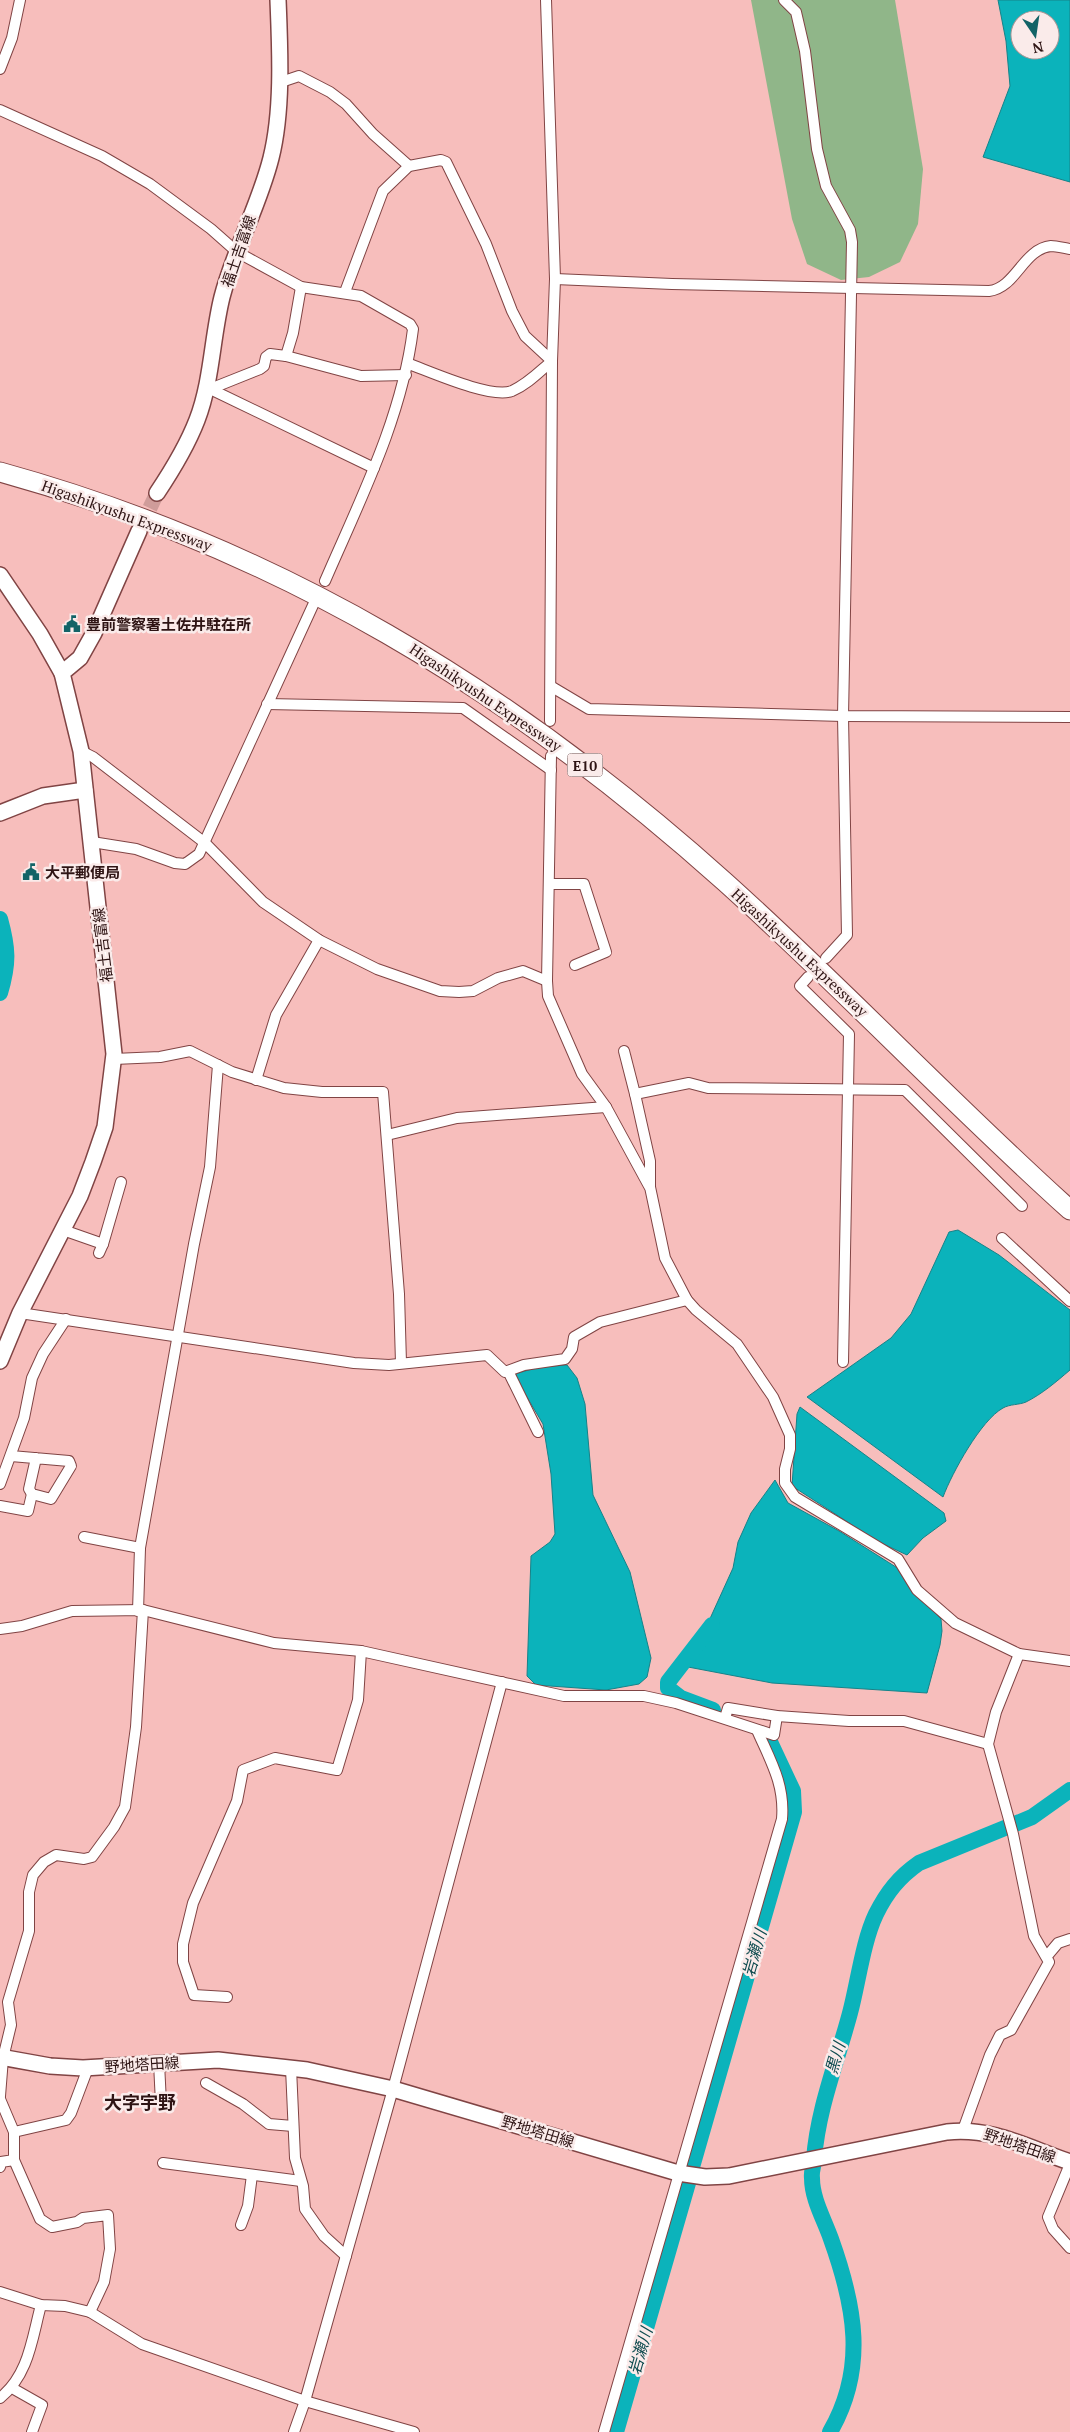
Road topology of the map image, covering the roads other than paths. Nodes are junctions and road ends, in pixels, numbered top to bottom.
1 (20, 0) edge
2 (278, 0) edge
3 (546, 0) edge
4 (784, 0) edge
5 (0, 69) edge
6 (278, 83) junction
7 (0, 110) edge
8 (410, 166) junction
9 (1070, 249) edge
10 (236, 252) junction
11 (554, 279) junction
12 (302, 287) junction
13 (851, 289) junction
14 (345, 292) junction
15 (286, 356) junction
16 (552, 361) junction
17 (409, 364) junction
18 (406, 375) junction
19 (208, 388) junction
20 (374, 468) junction
21 (0, 472) edge
22 (157, 492) tunnel mouth
23 (139, 530) tunnel mouth
24 (0, 575) edge
25 (325, 581) dead end
26 (314, 603) dead end
27 (62, 674) junction
28 (552, 687) junction
29 (267, 704) junction
30 (843, 716) junction
31 (1070, 717) edge
32 (550, 721) dead end
33 (81, 751) junction
34 (551, 756) dead end
35 (551, 770) junction
36 (86, 790) junction
37 (0, 813) edge
38 (92, 842) junction
39 (206, 843) junction
40 (549, 884) junction
41 (320, 940) junction
42 (826, 958) dead end
43 (575, 965) dead end
44 (808, 977) dead end
45 (546, 981) junction
46 (624, 1051) dead end
47 (114, 1059) junction
48 (218, 1065) junction
49 (256, 1080) junction
50 (847, 1089) junction
51 (635, 1094) junction
52 (606, 1107) junction
53 (387, 1135) junction
54 (121, 1182) dead end
55 (650, 1187) junction
56 (1022, 1206) dead end
57 (1070, 1210) edge
58 (63, 1230) junction
59 (1002, 1238) dead end
60 (687, 1300) junction
61 (1070, 1301) edge
62 (20, 1313) junction
63 (66, 1319) junction
64 (177, 1338) junction
65 (2, 1352) edge
66 (843, 1362) dead end
67 (401, 1363) junction
68 (508, 1370) junction
69 (538, 1432) dead end
70 (12, 1456) junction
71 (36, 1458) junction
72 (0, 1484) edge
73 (32, 1494) junction
74 (0, 1506) edge
75 (84, 1538) dead end
76 (140, 1548) junction
77 (140, 1611) junction
78 (0, 1629) edge
79 (361, 1651) junction
80 (1020, 1654) junction
81 (1070, 1661) edge
82 (502, 1682) junction
83 (777, 1716) junction
84 (725, 1718) junction
85 (757, 1730) junction
86 (988, 1744) junction
87 (1070, 1938) edge
88 (1047, 1956) junction
89 (227, 1997) dead end
90 (2, 2057) edge
91 (159, 2063) junction
92 (88, 2068) junction
93 (292, 2068) junction
94 (206, 2083) dead end
95 (393, 2090) junction
96 (0, 2097) edge
97 (139, 2100) dead end
98 (294, 2126) junction
99 (963, 2130) junction
100 (14, 2132) junction
101 (14, 2160) junction
102 (163, 2163) dead end
103 (1070, 2163) edge
104 (0, 2164) edge
105 (678, 2172) junction
106 (252, 2175) junction
107 (301, 2181) junction
108 (241, 2225) dead end
109 (1070, 2248) edge
110 (346, 2256) junction
111 (0, 2292) edge
112 (41, 2305) junction
113 (90, 2312) junction
114 (12, 2388) junction
115 (0, 2398) edge
116 (305, 2401) junction
117 (32, 2432) edge
118 (294, 2432) edge
119 (414, 2432) edge
120 (604, 2432) edge

1 - 5 street
2 - 6 main road, 福土吉富線
3 - 11 street
4 - 13 street
6 - 8 street
6 - 10 main road, 福土吉富線
7 - 10 street
8 - 14 street
8 - 16 street
9 - 13 street
10 - 12 street
10 - 19 main road, 福土吉富線
11 - 13 street
11 - 16 street
12 - 14 street
12 - 15 street
13 - 30 street
14 - 17 street
15 - 18 street
15 - 19 street
16 - 17 street
16 - 28 street
17 - 18 street
18 - 20 street
19 - 20 street
19 - 22 main road, 福土吉富線
20 - 25 street
21 - 57 highway, Higashikyushu Expressway / E10
23 - 27 main road
24 - 27 main road, 福土吉富線
26 - 29 street
27 - 33 main road, 福土吉富線
28 - 30 street
28 - 32 street
29 - 35 street
29 - 39 street
30 - 31 street
30 - 42 street
33 - 36 main road, 福土吉富線
33 - 39 street
34 - 35 street
35 - 40 street
36 - 37 main road
36 - 38 main road, 福土吉富線
38 - 39 street
38 - 47 main road, 福土吉富線
39 - 41 street
40 - 43 street
40 - 45 street
41 - 45 street
41 - 49 street
44 - 50 street
45 - 52 street
46 - 51 street
47 - 48 street
47 - 58 main road, 福土吉富線
48 - 49 street
48 - 64 street
49 - 53 street
50 - 51 street
50 - 56 street
50 - 66 street
51 - 55 street
52 - 53 street
52 - 55 street
53 - 67 street
54 - 58 street
55 - 60 street
58 - 62 main road, 福土吉富線
59 - 61 street
60 - 68 street
60 - 80 street
62 - 63 street
62 - 65 main road, 福土吉富線
63 - 64 street
63 - 70 street
64 - 67 street
64 - 76 street
67 - 68 street
68 - 69 street
70 - 71 street
70 - 72 street
71 - 73 street
71 - 73 street
73 - 74 street
75 - 76 street
76 - 77 street
77 - 78 street
77 - 79 street
77 - 90 street
79 - 82 street
79 - 89 street
80 - 81 street
80 - 86 street
82 - 84 street
82 - 95 street
83 - 84 street
83 - 85 street
83 - 86 street
84 - 85 street
85 - 105 street
86 - 88 street
87 - 88 street
88 - 99 street
90 - 92 main road, 野地塔田線
90 - 96 street
91 - 92 main road, 野地塔田線
91 - 93 main road, 野地塔田線
91 - 97 street
92 - 100 street
93 - 95 main road, 野地塔田線
93 - 98 street
94 - 98 street
95 - 105 main road, 野地塔田線
95 - 110 street
96 - 100 street
98 - 107 street
99 - 103 main road, 野地塔田線
99 - 105 main road, 野地塔田線
100 - 101 street
101 - 104 street
101 - 113 street
102 - 106 street
103 - 109 street
105 - 120 street
106 - 107 street
106 - 108 street
107 - 110 street
110 - 116 street
111 - 112 street
112 - 113 street
112 - 114 street
113 - 116 street
114 - 115 street
114 - 117 street
116 - 118 street
116 - 119 street

